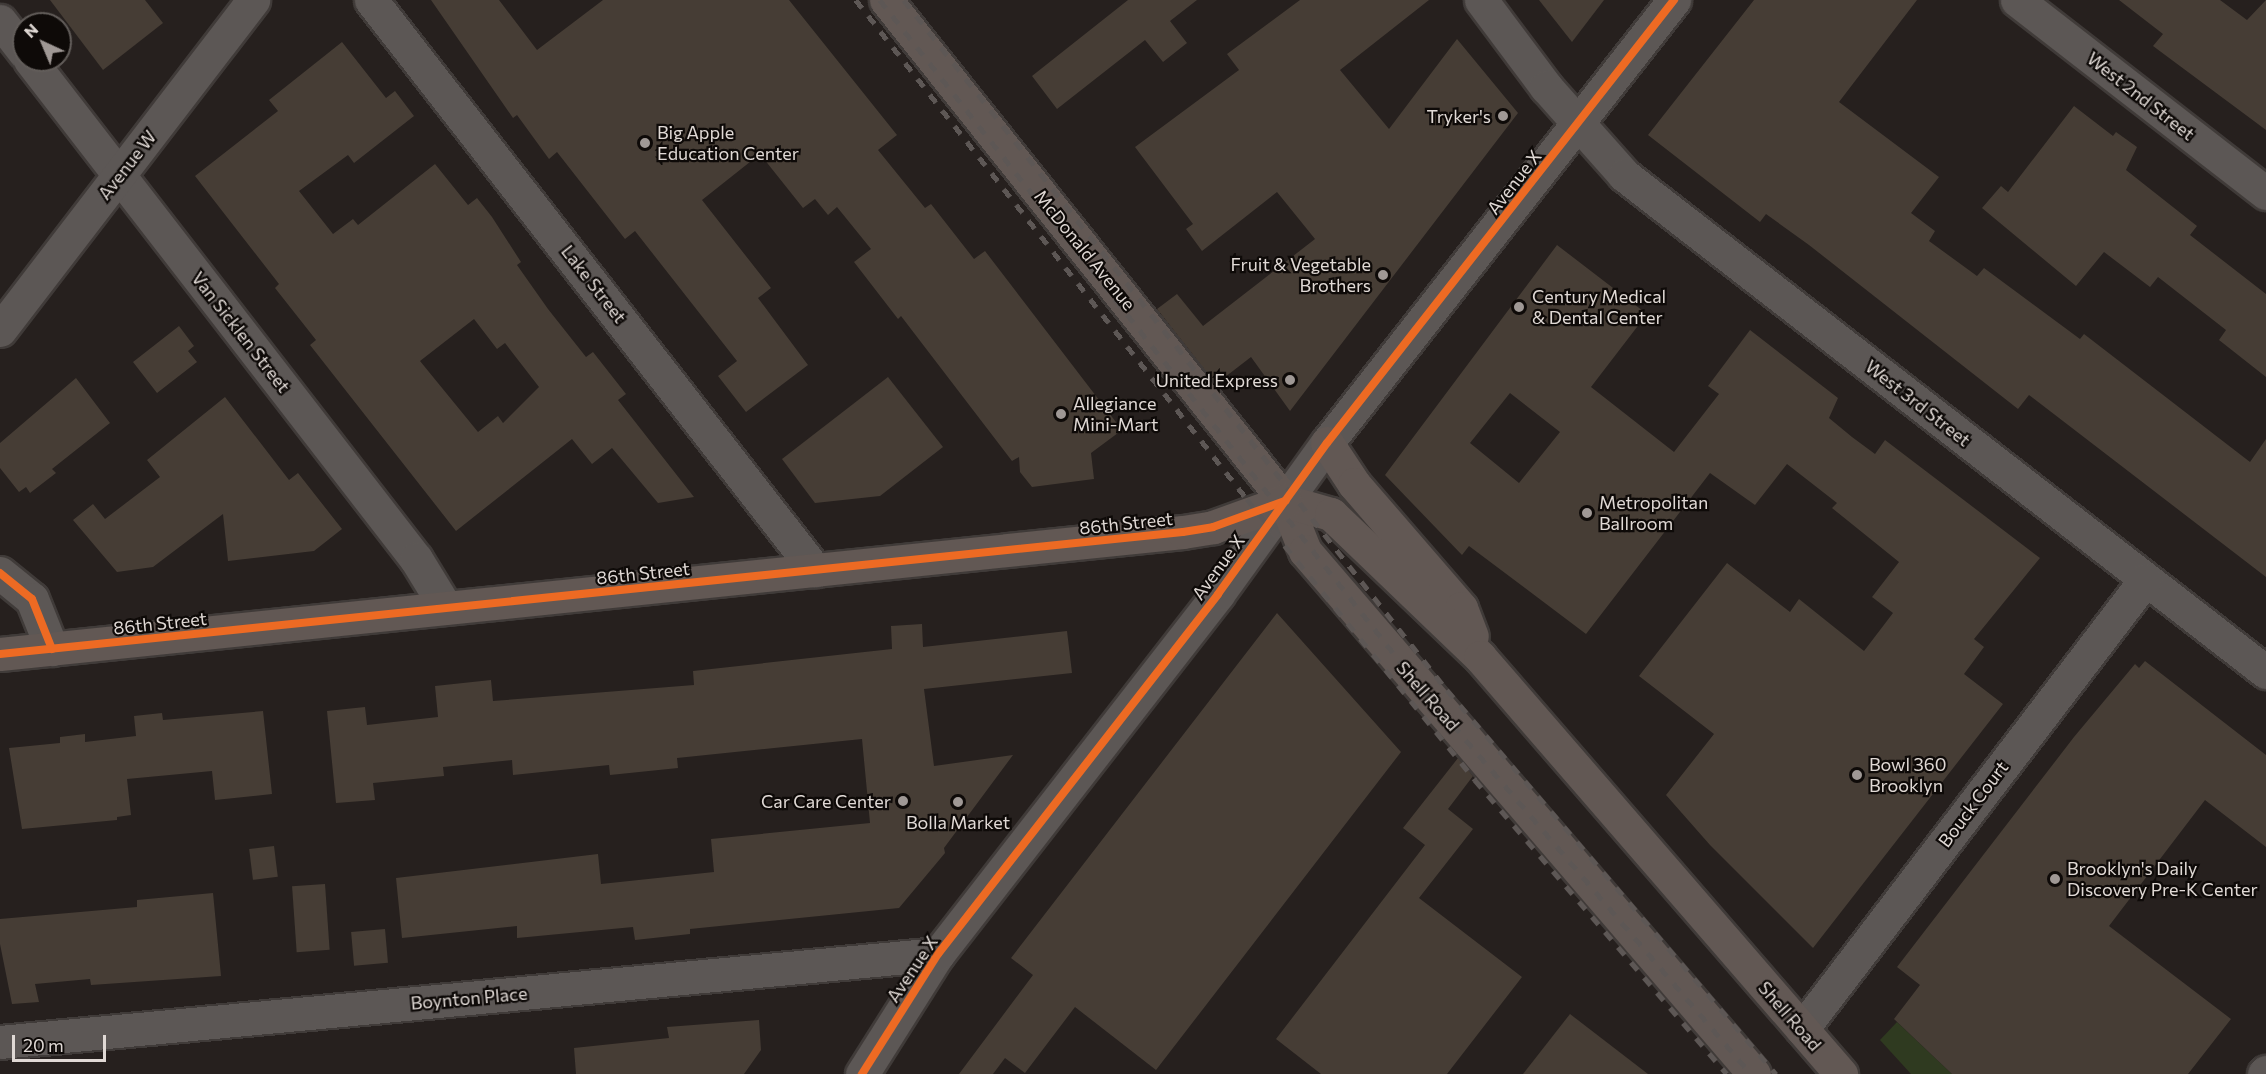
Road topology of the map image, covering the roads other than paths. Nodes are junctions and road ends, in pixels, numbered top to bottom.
1 (254, 0) edge
2 (371, 0) edge
3 (886, 0) edge
4 (1481, 0) edge
5 (1674, 0) edge
6 (2017, 0) edge
7 (0, 21) edge
8 (12, 36) edge
9 (39, 72) edge
10 (1579, 123) junction
11 (120, 175) junction
12 (2266, 193) edge
13 (0, 330) edge
14 (1327, 443) junction
15 (1285, 501) junction
16 (815, 570) junction
17 (0, 573) edge
18 (2145, 580) junction
19 (446, 608) junction
20 (52, 649) junction
21 (0, 654) edge
22 (1480, 657) junction
23 (2266, 672) edge
24 (938, 954) junction
25 (1802, 1029) junction
26 (0, 1042) edge
27 (862, 1074) edge
28 (1754, 1074) edge
29 (1841, 1074) edge

1 - 11 street, Avenue W
2 - 16 street, Lake Street
3 - 15 main road, McDonald Avenue
4 - 10 street, West 3rd Street
5 - 10 street, Avenue X
6 - 12 street, West 2nd Street
7 - 8 street
9 - 11 street, Van Sicklen Street
10 - 14 street, Avenue X
10 - 18 street, West 3rd Street
11 - 13 street, Avenue W
11 - 19 street, Van Sicklen Street
14 - 15 street, Avenue X
14 - 22 main road, Shell Road
15 - 16 main road, 86th Street
15 - 22 main road, Shell Road
15 - 24 street, Avenue X
15 - 28 main road, Shell Road
16 - 19 main road, 86th Street
17 - 20 street
18 - 23 street, West 3rd Street
18 - 25 street, Bouck Court
19 - 20 main road, 86th Street
20 - 21 main road, 86th Street
22 - 25 main road, Shell Road
24 - 26 street, Boynton Place
24 - 27 street, Avenue X
25 - 29 main road, Shell Road

